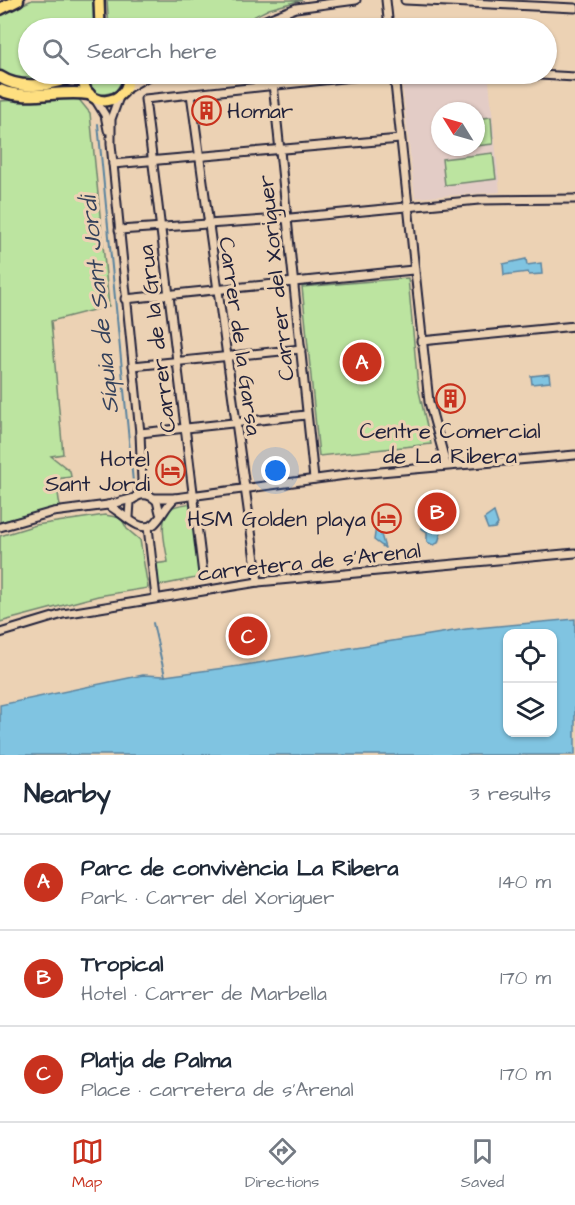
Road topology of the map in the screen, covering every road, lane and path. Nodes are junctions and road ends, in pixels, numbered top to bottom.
1 (18, 0) edge
2 (99, 0) edge
3 (356, 0) edge
4 (386, 0) edge
5 (405, 0) edge
6 (575, 8) edge
7 (0, 9) edge
8 (100, 18) edge
9 (269, 18) edge
10 (388, 18) edge
11 (557, 76) edge
12 (0, 77) edge
13 (575, 77) edge
14 (18, 83) edge
15 (83, 84) edge
16 (127, 84) edge
17 (135, 84) edge
18 (273, 84) joint
19 (395, 84) edge
20 (126, 89) junction
21 (0, 90) edge
22 (190, 94) junction
23 (92, 96) junction
24 (119, 97) junction
25 (400, 139) junction
26 (111, 144) junction
27 (280, 151) junction
28 (198, 158) junction
29 (153, 161) junction
30 (113, 164) junction
31 (575, 199) edge
32 (407, 206) junction
33 (287, 219) junction
34 (208, 225) junction
35 (161, 228) junction
36 (119, 230) junction
37 (413, 270) junction
38 (294, 282) junction
39 (216, 290) junction
40 (170, 294) junction
41 (125, 299) junction
42 (575, 326) edge
43 (421, 341) junction
44 (301, 349) junction
45 (226, 357) junction
46 (177, 362) junction
47 (133, 366) junction
48 (306, 415) junction
49 (235, 422) junction
50 (185, 427) junction
51 (140, 433) junction
52 (575, 455) edge
53 (446, 464) junction
54 (314, 479) junction
55 (142, 481) junction
56 (244, 489) junction
57 (194, 495) junction
58 (136, 497) junction
59 (154, 497) junction
60 (175, 498) junction
61 (108, 505) junction
62 (160, 513) junction
63 (130, 518) junction
64 (0, 527) edge
65 (148, 527) junction
66 (575, 553) edge
67 (203, 574) dead end
68 (258, 582) junction
69 (156, 598) junction
70 (0, 633) edge

1 - 7 highway
2 - 8 main road
3 - 9 street
4 - 10 street
5 - 6 street
11 - 13 street
12 - 14 highway
15 - 23 main road
16 - 20 main road
17 - 20 street
18 - 22 street
18 - 27 street, Carrer del Xoriguer
19 - 25 street
20 - 24 main road
21 - 23 highway
22 - 28 street, Carrer de la Garsa
22 - 29 street, Carrer de la Grua
23 - 24 main road
23 - 26 street
24 - 26 street
25 - 27 street
25 - 32 street
26 - 30 street
27 - 28 street
27 - 33 street, Carrer del Xoriguer
28 - 29 street
28 - 34 street, Carrer de la Garsa
29 - 30 street
29 - 35 street, Carrer de la Grua
30 - 36 street
31 - 32 street
32 - 33 street
32 - 37 street
33 - 34 street
33 - 38 street, Carrer del Xoriguer
34 - 35 street
34 - 39 street, Carrer de la Garsa
35 - 36 street
35 - 40 street, Carrer de la Grua
36 - 41 street
37 - 38 street
37 - 43 street
38 - 39 street
38 - 44 street, Carrer del Xoriguer
39 - 40 street
39 - 45 street, Carrer de la Garsa
40 - 41 street
40 - 46 street, Carrer de la Grua
41 - 47 street
42 - 43 street
43 - 53 street
44 - 45 street
44 - 48 street, Carrer del Xoriguer
45 - 46 street
45 - 49 street, Carrer de la Garsa
46 - 47 street
46 - 50 street, Carrer de la Grua
47 - 51 street
48 - 49 street
48 - 54 street, Carrer del Xoriguer
49 - 50 street
49 - 56 street, Carrer de la Garsa
50 - 51 street
50 - 57 street, Carrer de la Grua
51 - 55 street
52 - 53 street
53 - 54 street
54 - 56 street
55 - 58 street
55 - 59 street
56 - 57 street
56 - 68 street, Carrer de la Garsa
57 - 60 street
57 - 67 street, Carrer de la Grua
58 - 59 street
58 - 61 street
58 - 63 street
59 - 60 street
59 - 62 street
60 - 62 street
61 - 63 street
61 - 64 street
62 - 65 street
63 - 65 street
65 - 69 street
66 - 68 street, carretera de s'Arenal
68 - 69 street, carretera de s'Arenal
69 - 70 street, carretera de s'Arenal

